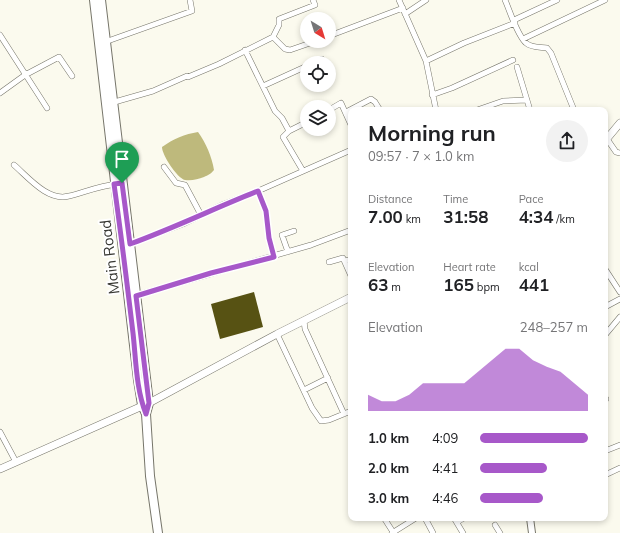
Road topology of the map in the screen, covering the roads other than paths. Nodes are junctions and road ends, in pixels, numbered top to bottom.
1 (94, 0) edge
2 (101, 0) edge
3 (190, 0) edge
4 (314, 0) edge
5 (399, 0) edge
6 (426, 0) edge
7 (505, 0) edge
8 (557, 0) edge
9 (605, 0) edge
10 (404, 11) junction
11 (514, 22) junction
12 (336, 34) edge
13 (0, 35) edge
14 (274, 36) junction
15 (523, 40) junction
16 (102, 44) junction
17 (300, 47) edge
18 (244, 50) junction
19 (513, 60) dead end
20 (426, 61) junction
21 (517, 67) dead end
22 (300, 69) edge
23 (25, 75) junction
24 (72, 76) dead end
25 (263, 86) junction
26 (0, 93) edge
27 (432, 95) junction
28 (527, 100) junction
29 (114, 102) junction
30 (105, 105) junction
31 (336, 106) edge
32 (356, 107) edge
33 (378, 107) edge
34 (435, 107) edge
35 (487, 107) edge
36 (529, 107) edge
37 (573, 107) edge
38 (47, 108) dead end
39 (348, 111) edge
40 (346, 114) junction
41 (348, 118) edge
42 (620, 123) edge
43 (300, 126) edge
44 (289, 131) junction
45 (608, 138) edge
46 (608, 142) edge
47 (348, 151) edge
48 (620, 153) edge
49 (14, 165) dead end
50 (164, 167) dead end
51 (303, 171) junction
52 (118, 184) junction
53 (258, 191) junction
54 (201, 215) junction
55 (294, 231) dead end
56 (348, 231) edge
57 (130, 244) junction
58 (288, 252) junction
59 (274, 257) junction
60 (348, 260) edge
61 (345, 261) junction
62 (328, 262) dead end
63 (348, 268) edge
64 (608, 274) edge
65 (620, 292) edge
66 (132, 296) junction
67 (348, 299) edge
68 (620, 299) edge
69 (608, 305) edge
70 (619, 320) edge
71 (304, 321) junction
72 (608, 332) edge
73 (277, 334) junction
74 (328, 378) junction
75 (304, 390) junction
76 (145, 404) junction
77 (348, 412) edge
78 (344, 414) junction
79 (0, 432) edge
80 (620, 445) edge
81 (608, 450) edge
82 (16, 462) junction
83 (620, 468) edge
84 (0, 469) edge
85 (608, 474) edge
86 (386, 521) edge
87 (411, 521) edge
88 (427, 521) edge
89 (456, 521) edge
90 (530, 521) edge
91 (495, 525) dead end
92 (158, 533) edge
93 (393, 533) edge
94 (433, 533) edge
95 (463, 533) edge
96 (500, 533) edge
97 (532, 533) edge

1 - 16 main road, Main Road
2 - 16 main road, Main Road
3 - 16 street
4 - 14 street
5 - 10 street
6 - 10 street
7 - 11 street
8 - 11 street
9 - 15 street
10 - 12 street
10 - 20 street
11 - 15 street
11 - 20 street
13 - 23 street
14 - 17 street
14 - 18 street
15 - 37 street
16 - 29 main road, Main Road
16 - 30 main road, Main Road
18 - 25 street
18 - 29 street
19 - 27 street
20 - 27 street
21 - 28 street
22 - 25 street
23 - 24 street
23 - 26 street
23 - 38 street
25 - 44 street
27 - 34 street
28 - 35 street
28 - 36 street
29 - 30 street
29 - 52 main road, Main Road
30 - 52 main road, Main Road
31 - 40 street
32 - 33 street
39 - 40 street
40 - 41 street
42 - 45 main road
43 - 44 street
44 - 51 street
46 - 48 street
47 - 51 street
49 - 52 street
50 - 54 street
51 - 53 street
52 - 57 main road, Main Road
52 - 66 main road, Main Road
53 - 54 street
53 - 59 street
54 - 57 street
55 - 58 street
56 - 58 street
57 - 66 main road, Main Road
58 - 59 street
59 - 66 street
60 - 61 street
61 - 62 street
61 - 63 street
64 - 65 street
66 - 76 main road, Main Road
67 - 71 main road
68 - 69 street
70 - 72 street
71 - 73 main road
71 - 74 street
73 - 75 street
73 - 76 main road
74 - 75 street
74 - 78 street
75 - 78 street
76 - 82 main road
76 - 92 main road, Main Road
77 - 78 street
79 - 82 street
80 - 81 street
82 - 84 main road
83 - 85 street
86 - 93 street
87 - 93 street
88 - 94 street
89 - 95 street
90 - 97 street
91 - 96 street

